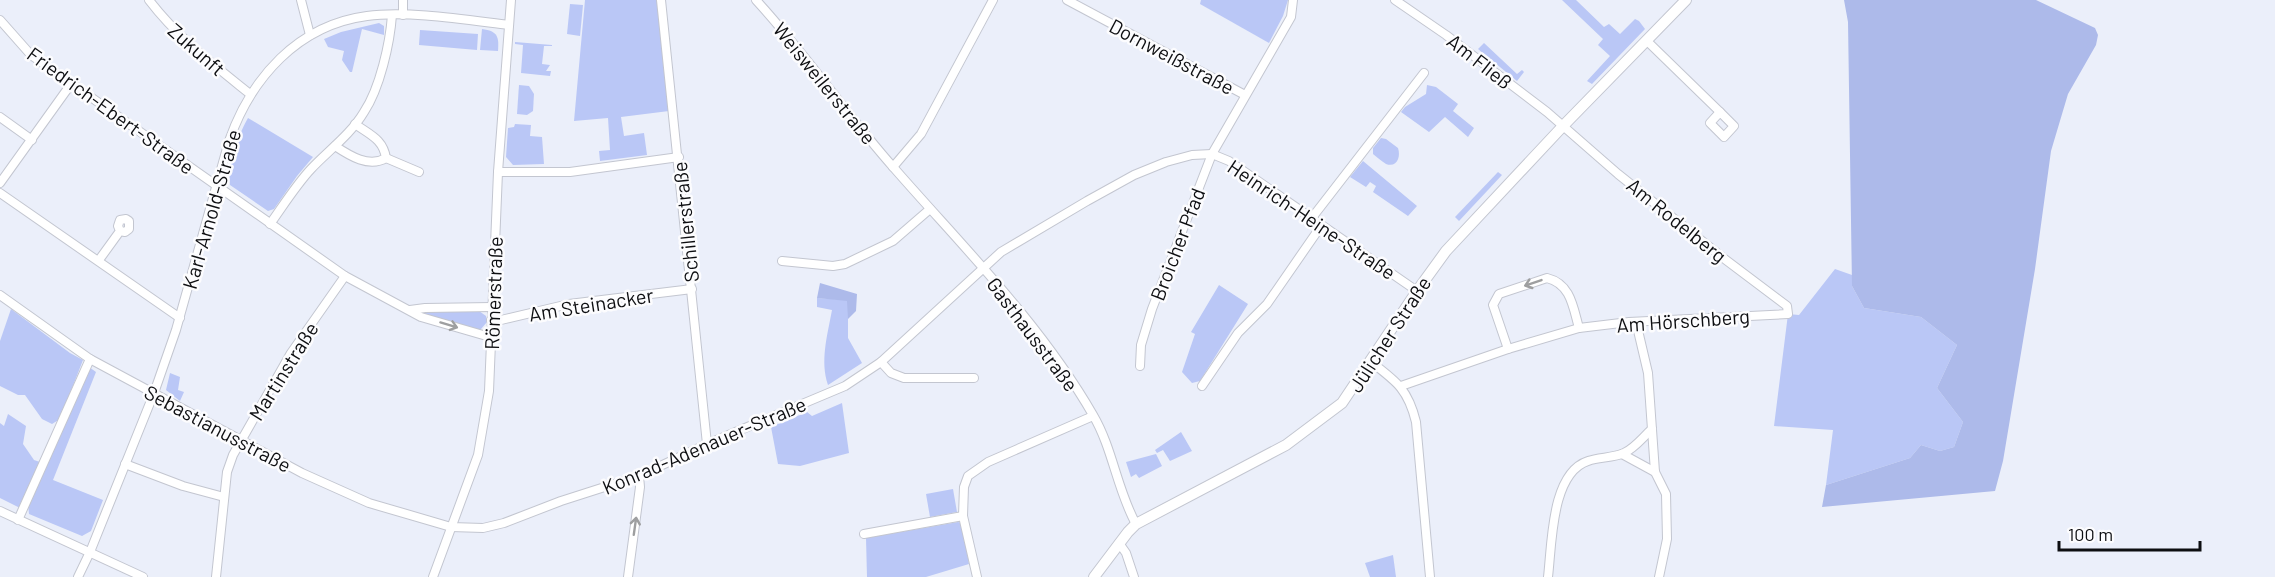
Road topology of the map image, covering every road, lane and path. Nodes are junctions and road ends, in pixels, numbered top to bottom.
1 (149, 0) edge
2 (301, 0) edge
3 (403, 0) edge
4 (511, 0) edge
5 (661, 0) edge
6 (756, 0) edge
7 (993, 0) edge
8 (1068, 0) edge
9 (1293, 0) edge
10 (1395, 0) edge
11 (1686, 0) edge
12 (392, 15) junction
13 (403, 15) junction
14 (0, 21) edge
15 (509, 25) junction
16 (310, 35) junction
17 (1647, 41) junction
18 (1424, 74) dead end
19 (71, 84) junction
20 (250, 94) junction
21 (1245, 95) junction
22 (1720, 112) dead end
23 (0, 117) edge
24 (354, 124) junction
25 (1563, 126) junction
26 (32, 140) junction
27 (335, 146) junction
28 (1212, 154) junction
29 (679, 157) junction
30 (386, 158) junction
31 (893, 167) junction
32 (419, 172) dead end
33 (498, 172) junction
34 (0, 183) edge
35 (217, 187) junction
36 (0, 193) edge
37 (930, 209) junction
38 (1311, 219) junction
39 (270, 224) junction
40 (1321, 226) junction
41 (120, 231) dead end
42 (99, 260) junction
43 (782, 261) dead end
44 (983, 268) junction
45 (345, 276) junction
46 (692, 290) junction
47 (1417, 291) junction
48 (0, 296) edge
49 (492, 307) junction
50 (409, 310) junction
51 (1788, 314) joint
52 (180, 318) junction
53 (491, 320) junction
54 (1636, 322) junction
55 (1579, 328) junction
56 (490, 337) junction
57 (1508, 349) junction
58 (90, 358) junction
59 (881, 362) junction
60 (1371, 362) junction
61 (1140, 366) dead end
62 (974, 378) dead end
63 (1202, 386) dead end
64 (1401, 386) junction
65 (154, 393) junction
66 (1094, 416) junction
67 (1652, 429) junction
68 (241, 439) junction
69 (707, 444) junction
70 (1622, 454) junction
71 (125, 464) junction
72 (1655, 472) junction
73 (639, 476) junction
74 (224, 497) junction
75 (0, 511) edge
76 (963, 516) junction
77 (18, 520) junction
78 (1136, 524) junction
79 (451, 527) junction
80 (864, 534) dead end
81 (1119, 543) junction
82 (90, 552) junction
83 (78, 577) edge
84 (143, 577) edge
85 (216, 577) edge
86 (433, 577) edge
87 (627, 577) edge
88 (977, 577) edge
89 (1094, 577) edge
90 (1134, 577) edge
91 (1430, 577) edge
92 (1548, 577) edge
93 (1659, 577) edge

1 - 20 street, Zukunft
2 - 16 street
3 - 13 street
4 - 15 street, Römerstraße
5 - 29 street, Schillerstraße
6 - 31 street, Weisweilerstraße
7 - 31 street
8 - 21 street, Dornweißstraße
9 - 21 street, Broicher Pfad
10 - 25 street, Am Fließ
11 - 17 street, Jülicher Straße
12 - 13 street, Karl-Arnold-Straße
12 - 16 street, Karl-Arnold-Straße
12 - 24 street
13 - 15 street, Karl-Arnold-Straße
14 - 19 street, Friedrich-Ebert-Straße
15 - 33 street, Römerstraße
16 - 20 street, Karl-Arnold-Straße
17 - 22 street
17 - 25 street, Jülicher Straße
18 - 38 street
19 - 26 street
19 - 35 street, Friedrich-Ebert-Straße
20 - 35 street, Karl-Arnold-Straße
21 - 28 street, Broicher Pfad
23 - 26 street
24 - 27 street
24 - 30 street
25 - 47 street, Jülicher Straße
25 - 51 street, Am Rodelberg
26 - 34 street
27 - 30 street
27 - 39 street
28 - 38 street, Heinrich-Heine-Straße
28 - 44 street, Heinrich-Heine-Straße
28 - 61 street, Broicher Pfad
29 - 33 street
29 - 46 street, Schillerstraße
30 - 32 street
31 - 37 street, Gasthausstraße
33 - 49 street, Römerstraße
35 - 39 street, Friedrich-Ebert-Straße
35 - 52 street, Karl-Arnold-Straße
36 - 42 street
37 - 43 street
37 - 44 street, Gasthausstraße
38 - 40 street, Heinrich-Heine-Straße
39 - 45 street, Friedrich-Ebert-Straße
40 - 47 street, Heinrich-Heine-Straße
40 - 63 street
41 - 42 street
42 - 52 street
44 - 59 street, Konrad-Adenauer-Straße
44 - 66 street, Gasthausstraße
45 - 50 street, Friedrich-Ebert-Straße
45 - 68 street, Martinstraße
46 - 53 street, Am Steinacker
46 - 69 street, Schillerstraße
47 - 60 street, Jülicher Straße
48 - 58 street, Sebastianusstraße
49 - 50 street, Friedrich-Ebert-Straße
49 - 53 street, Römerstraße
50 -> 56 street, Friedrich-Ebert-Straße
51 - 54 street, Am Hörschberg
52 - 65 street, Karl-Arnold-Straße
53 - 56 street, Römerstraße
54 - 55 street, Am Hörschberg
54 - 67 street
55 - 57 street, Am Hörschberg
55 -> 57 street
56 - 79 street, Römerstraße
57 - 64 street, Am Hörschberg
58 - 65 street, Sebastianusstraße
58 - 77 street
59 - 62 street
59 - 69 street, Konrad-Adenauer-Straße
60 - 64 street
60 - 78 street, Jülicher Straße
64 - 91 street
65 - 68 street, Sebastianusstraße
65 - 71 street, Karl-Arnold-Straße
66 - 76 street
66 - 78 street, Gasthausstraße
67 - 70 street
67 - 72 street
68 - 74 street, Martinstraße
68 - 79 street, Sebastianusstraße
69 - 73 street, Konrad-Adenauer-Straße
70 - 72 street
70 - 92 street
71 - 74 street
71 - 82 street, Karl-Arnold-Straße
72 - 93 street
73 - 79 street, Konrad-Adenauer-Straße
87 -> 73 street
74 - 85 street, Martinstraße
75 - 77 street
76 - 80 street
76 - 88 street
77 - 82 street
78 - 81 street, Jülicher Straße
79 - 86 street, Römerstraße
81 - 89 street, Jülicher Straße
81 - 90 street
82 - 83 street, Karl-Arnold-Straße
82 - 84 street

